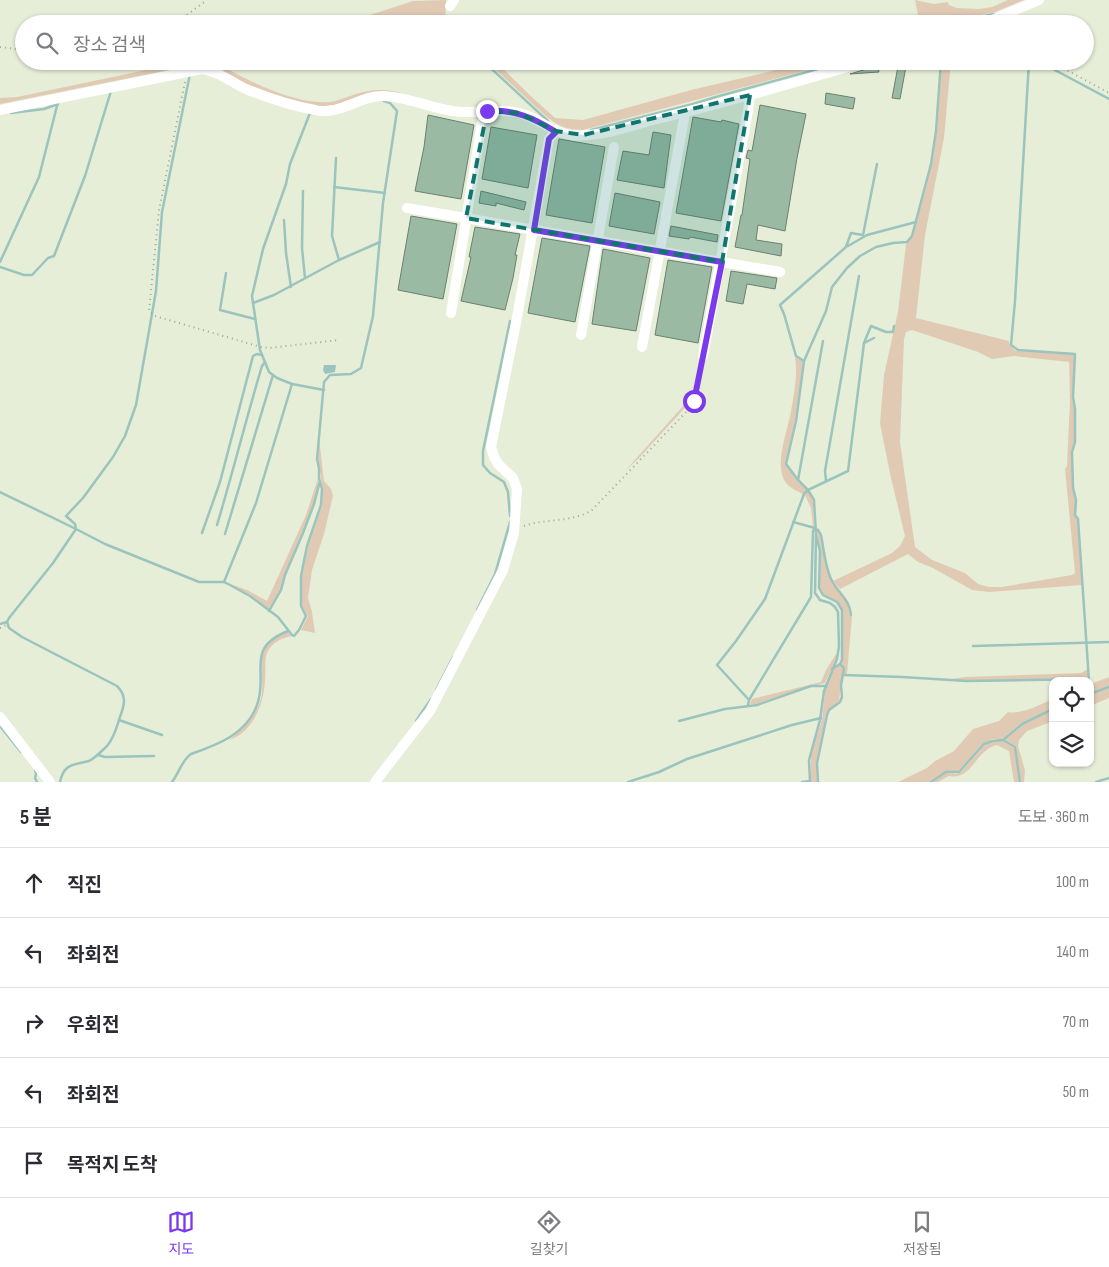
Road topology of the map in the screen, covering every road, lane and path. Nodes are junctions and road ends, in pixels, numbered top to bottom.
1 (207, 0) edge
2 (1039, 0) edge
3 (187, 15) edge
4 (1003, 15) edge
5 (0, 47) edge
6 (15, 49) edge
7 (197, 70) edge
8 (212, 70) edge
9 (837, 70) edge
10 (1067, 70) edge
11 (186, 72) junction
12 (1109, 93) edge
13 (750, 95) junction
14 (0, 110) edge
15 (487, 111) junction
16 (684, 113) junction
17 (556, 132) junction
18 (614, 147) dead end
19 (407, 208) dead end
20 (466, 218) junction
21 (534, 230) junction
22 (597, 240) junction
23 (660, 251) junction
24 (722, 262) junction
25 (780, 272) dead end
26 (451, 313) dead end
27 (581, 335) dead end
28 (339, 340) dead end
29 (642, 347) dead end
30 (704, 356) joint
31 (514, 533) junction
32 (6, 625) dead end
33 (0, 628) edge
34 (0, 717) edge
35 (50, 782) edge
36 (376, 782) edge

1 - 3 path
2 - 4 street
5 - 6 path
7 - 11 street
8 - 15 street
9 - 13 street
10 - 12 path
11 - 14 street
11 - 28 path
13 - 16 street
13 - 24 street
15 - 17 street
15 - 20 street
16 - 17 street
16 - 23 street
17 - 21 street
18 - 22 street
19 - 20 street
20 - 21 street
20 - 26 street
21 - 22 street
21 - 31 street
22 - 23 street
22 - 27 street
23 - 24 street
23 - 29 street
24 - 25 street
24 - 30 street
30 - 31 path
31 - 36 street
32 - 33 path
34 - 35 street

